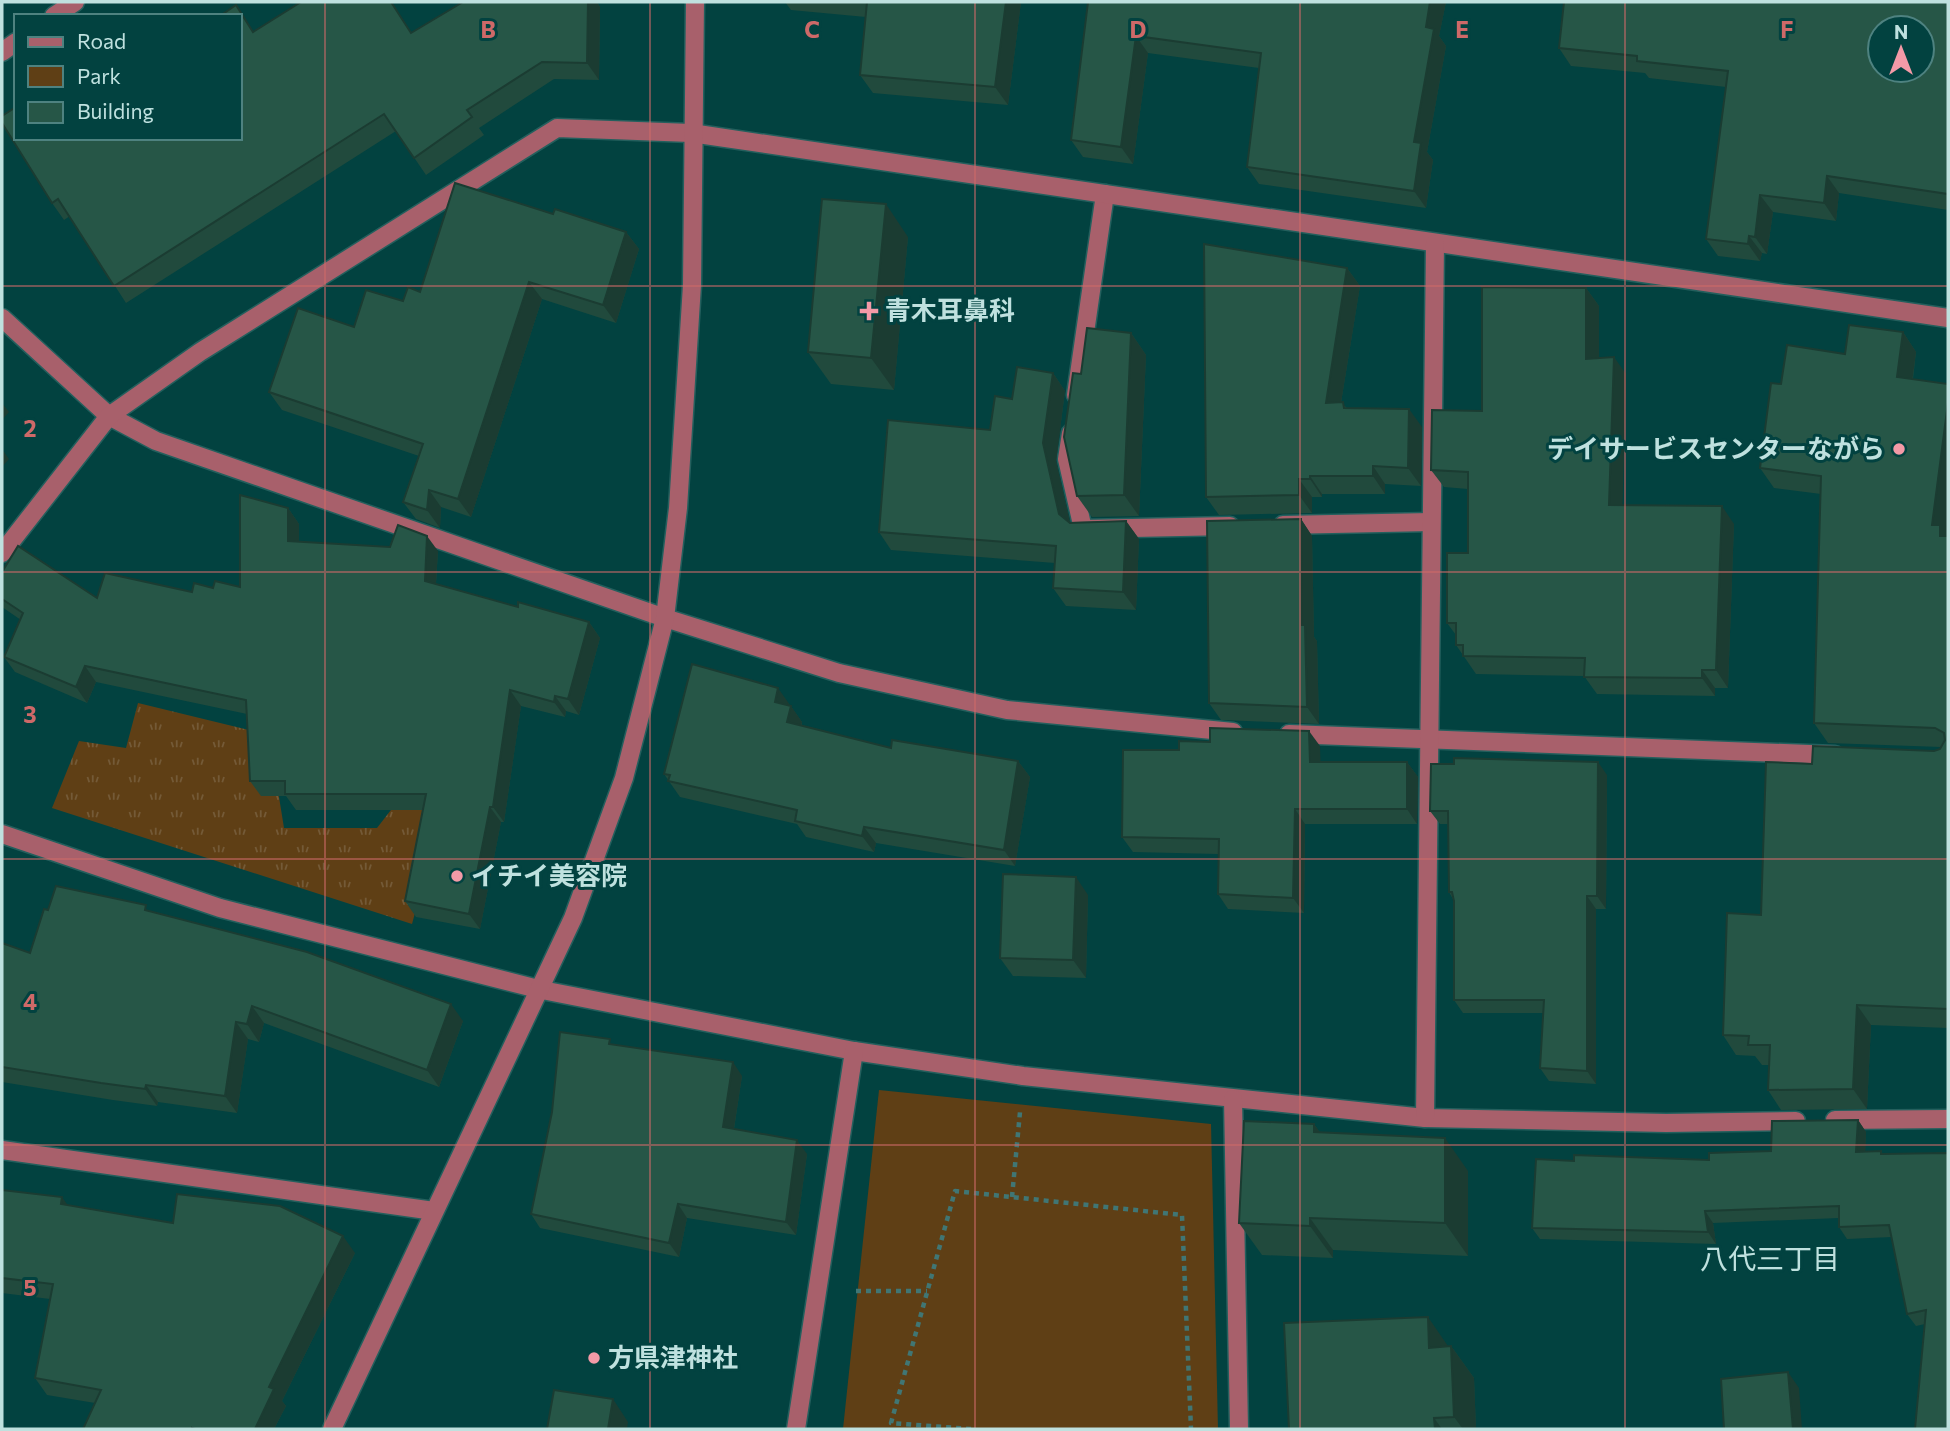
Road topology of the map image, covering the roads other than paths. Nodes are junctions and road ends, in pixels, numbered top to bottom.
1 (75, 2) edge
2 (695, 2) edge
3 (57, 14) edge
4 (691, 133) junction
5 (1105, 194) junction
6 (1435, 244) junction
7 (2, 317) edge
8 (1948, 318) edge
9 (108, 416) junction
10 (1431, 522) junction
11 (2, 553) edge
12 (666, 618) junction
13 (1428, 739) junction
14 (1852, 756) edge
15 (2, 834) edge
16 (542, 990) junction
17 (854, 1051) junction
18 (1234, 1098) junction
19 (1424, 1118) junction
20 (1948, 1119) edge
21 (2, 1150) edge
22 (434, 1211) junction
23 (332, 1429) edge
24 (796, 1429) edge
25 (1239, 1429) edge

1 - 3 street
2 - 4 street
4 - 5 street
4 - 9 street
4 - 12 street
5 - 6 street
5 - 10 street
6 - 8 street
6 - 10 street
7 - 9 street
9 - 11 street
9 - 12 street
10 - 13 street
12 - 13 street
12 - 16 street
13 - 14 street
13 - 19 street
15 - 16 street
16 - 17 street
16 - 22 street
17 - 18 street
17 - 24 street
18 - 19 street
18 - 25 street
19 - 20 street
21 - 22 street
22 - 23 street

